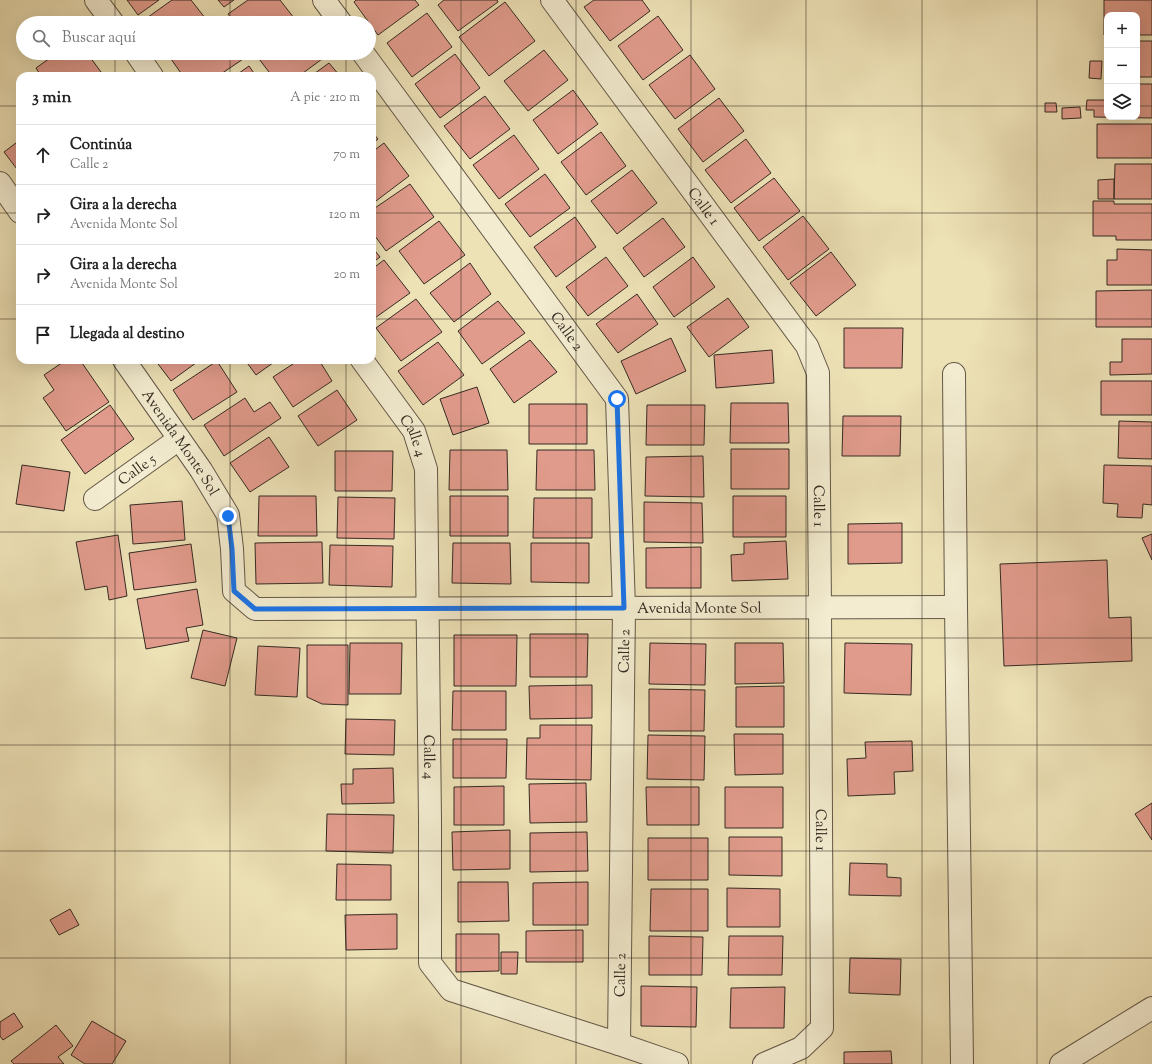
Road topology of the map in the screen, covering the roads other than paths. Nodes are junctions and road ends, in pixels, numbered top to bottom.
1 (96, 0) edge
2 (324, 0) edge
3 (552, 0) edge
4 (108, 16) edge
5 (336, 16) edge
6 (141, 60) edge
7 (368, 60) edge
8 (149, 72) edge
9 (0, 183) edge
10 (16, 206) edge
11 (127, 364) edge
12 (365, 364) edge
13 (954, 374) dead end
14 (179, 439) junction
15 (94, 499) dead end
16 (820, 607) junction
17 (956, 607) junction
18 (624, 608) junction
19 (427, 609) junction
20 (1152, 1008) edge
21 (619, 1044) junction
22 (677, 1064) edge
23 (764, 1064) edge
24 (962, 1064) edge
25 (1061, 1064) edge

1 - 4 street
2 - 5 street
3 - 16 street, Calle 1
6 - 8 street
7 - 18 street, Calle 2
9 - 10 street
11 - 14 street, Avenida Monte Sol
12 - 19 street, Calle 4
13 - 17 street
14 - 15 street, Calle 5
14 - 19 street, Avenida Monte Sol
16 - 17 street, Avenida Monte Sol
16 - 18 street, Avenida Monte Sol
16 - 23 street, Calle 1
17 - 24 street
18 - 19 street, Avenida Monte Sol
18 - 21 street, Calle 2
19 - 21 street, Calle 4
20 - 25 street
21 - 22 street

